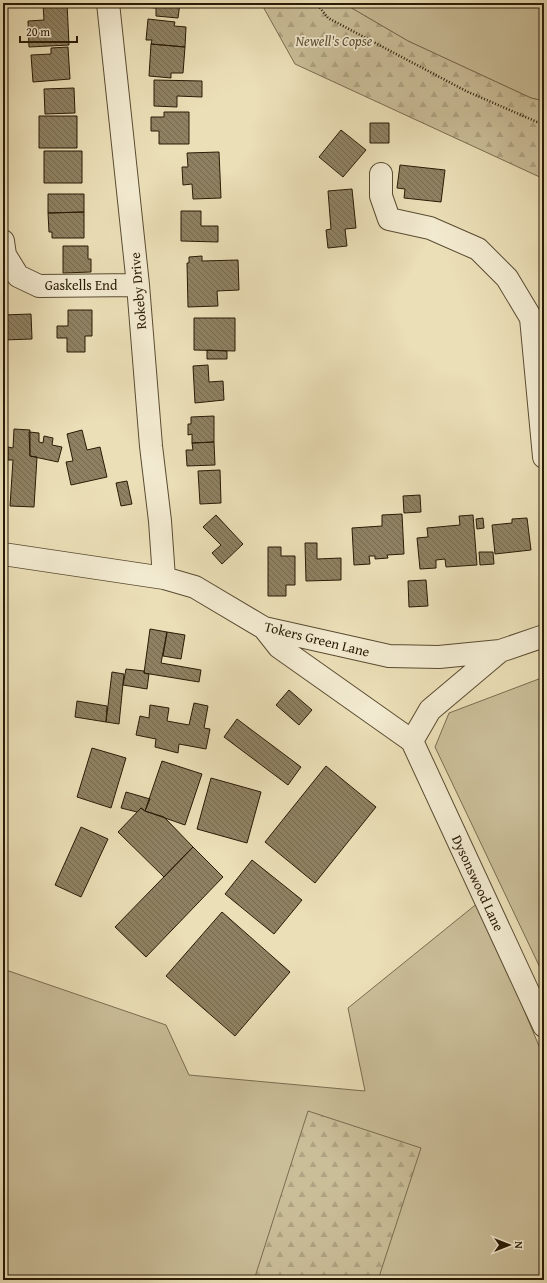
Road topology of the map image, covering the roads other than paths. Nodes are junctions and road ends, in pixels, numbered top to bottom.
1 (108, 3) edge
2 (381, 174) dead end
3 (3, 241) edge
4 (138, 285) junction
5 (544, 457) edge
6 (3, 554) edge
7 (164, 578) junction
8 (264, 628) junction
9 (544, 636) edge
10 (500, 651) junction
11 (412, 741) junction
12 (544, 1026) edge

1 - 4 street, Rokeby Drive
2 - 5 street
3 - 4 street, Gaskells End
4 - 7 street, Rokeby Drive
6 - 7 street, Tokers Green Lane
7 - 8 street, Tokers Green Lane
8 - 10 street, Tokers Green Lane
8 - 11 street, Dysonswood Lane
9 - 10 street, Tokers Green Lane
10 - 11 street
11 - 12 street, Dysonswood Lane

